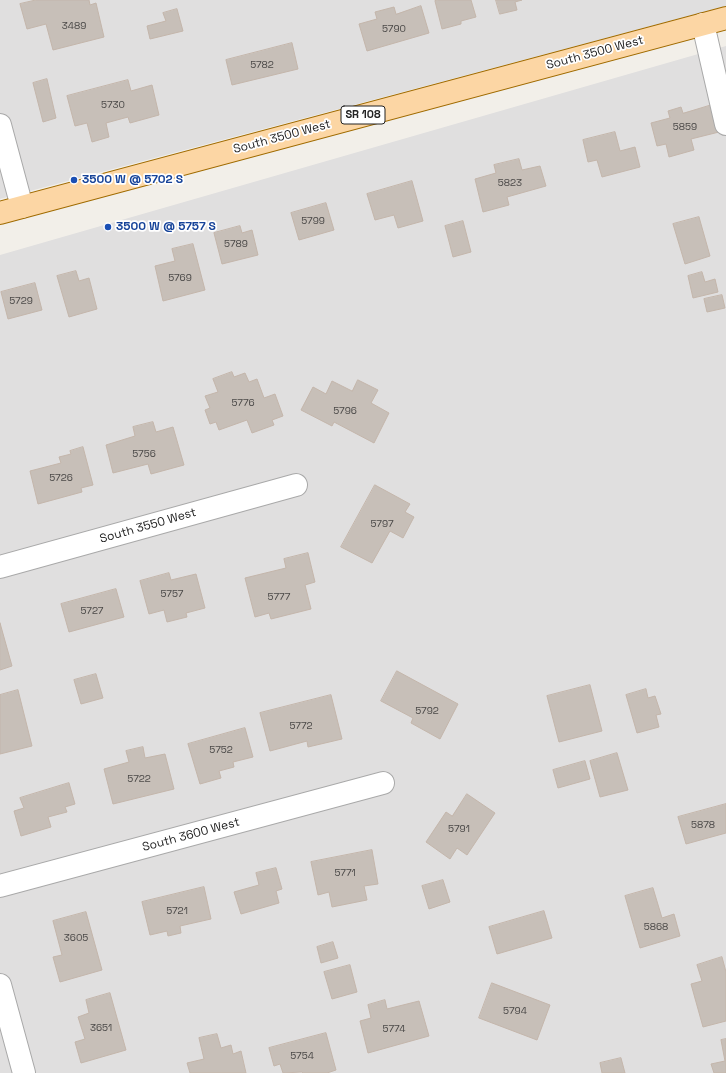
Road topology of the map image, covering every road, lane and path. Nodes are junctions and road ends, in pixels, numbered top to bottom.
1 (726, 18) edge
2 (703, 24) junction
3 (726, 124) edge
4 (0, 125) edge
5 (22, 207) junction
6 (0, 213) edge
7 (296, 485) dead end
8 (0, 567) edge
9 (383, 783) dead end
10 (0, 886) edge
11 (0, 984) edge
12 (24, 1073) edge

1 - 2 main road, South 3500 West / SR 108
2 - 3 street
2 - 5 main road, South 3500 West / SR 108
4 - 5 street
5 - 6 main road, South 3500 West / SR 108
7 - 8 street, South 3550 West
9 - 10 street, South 3600 West
11 - 12 street

